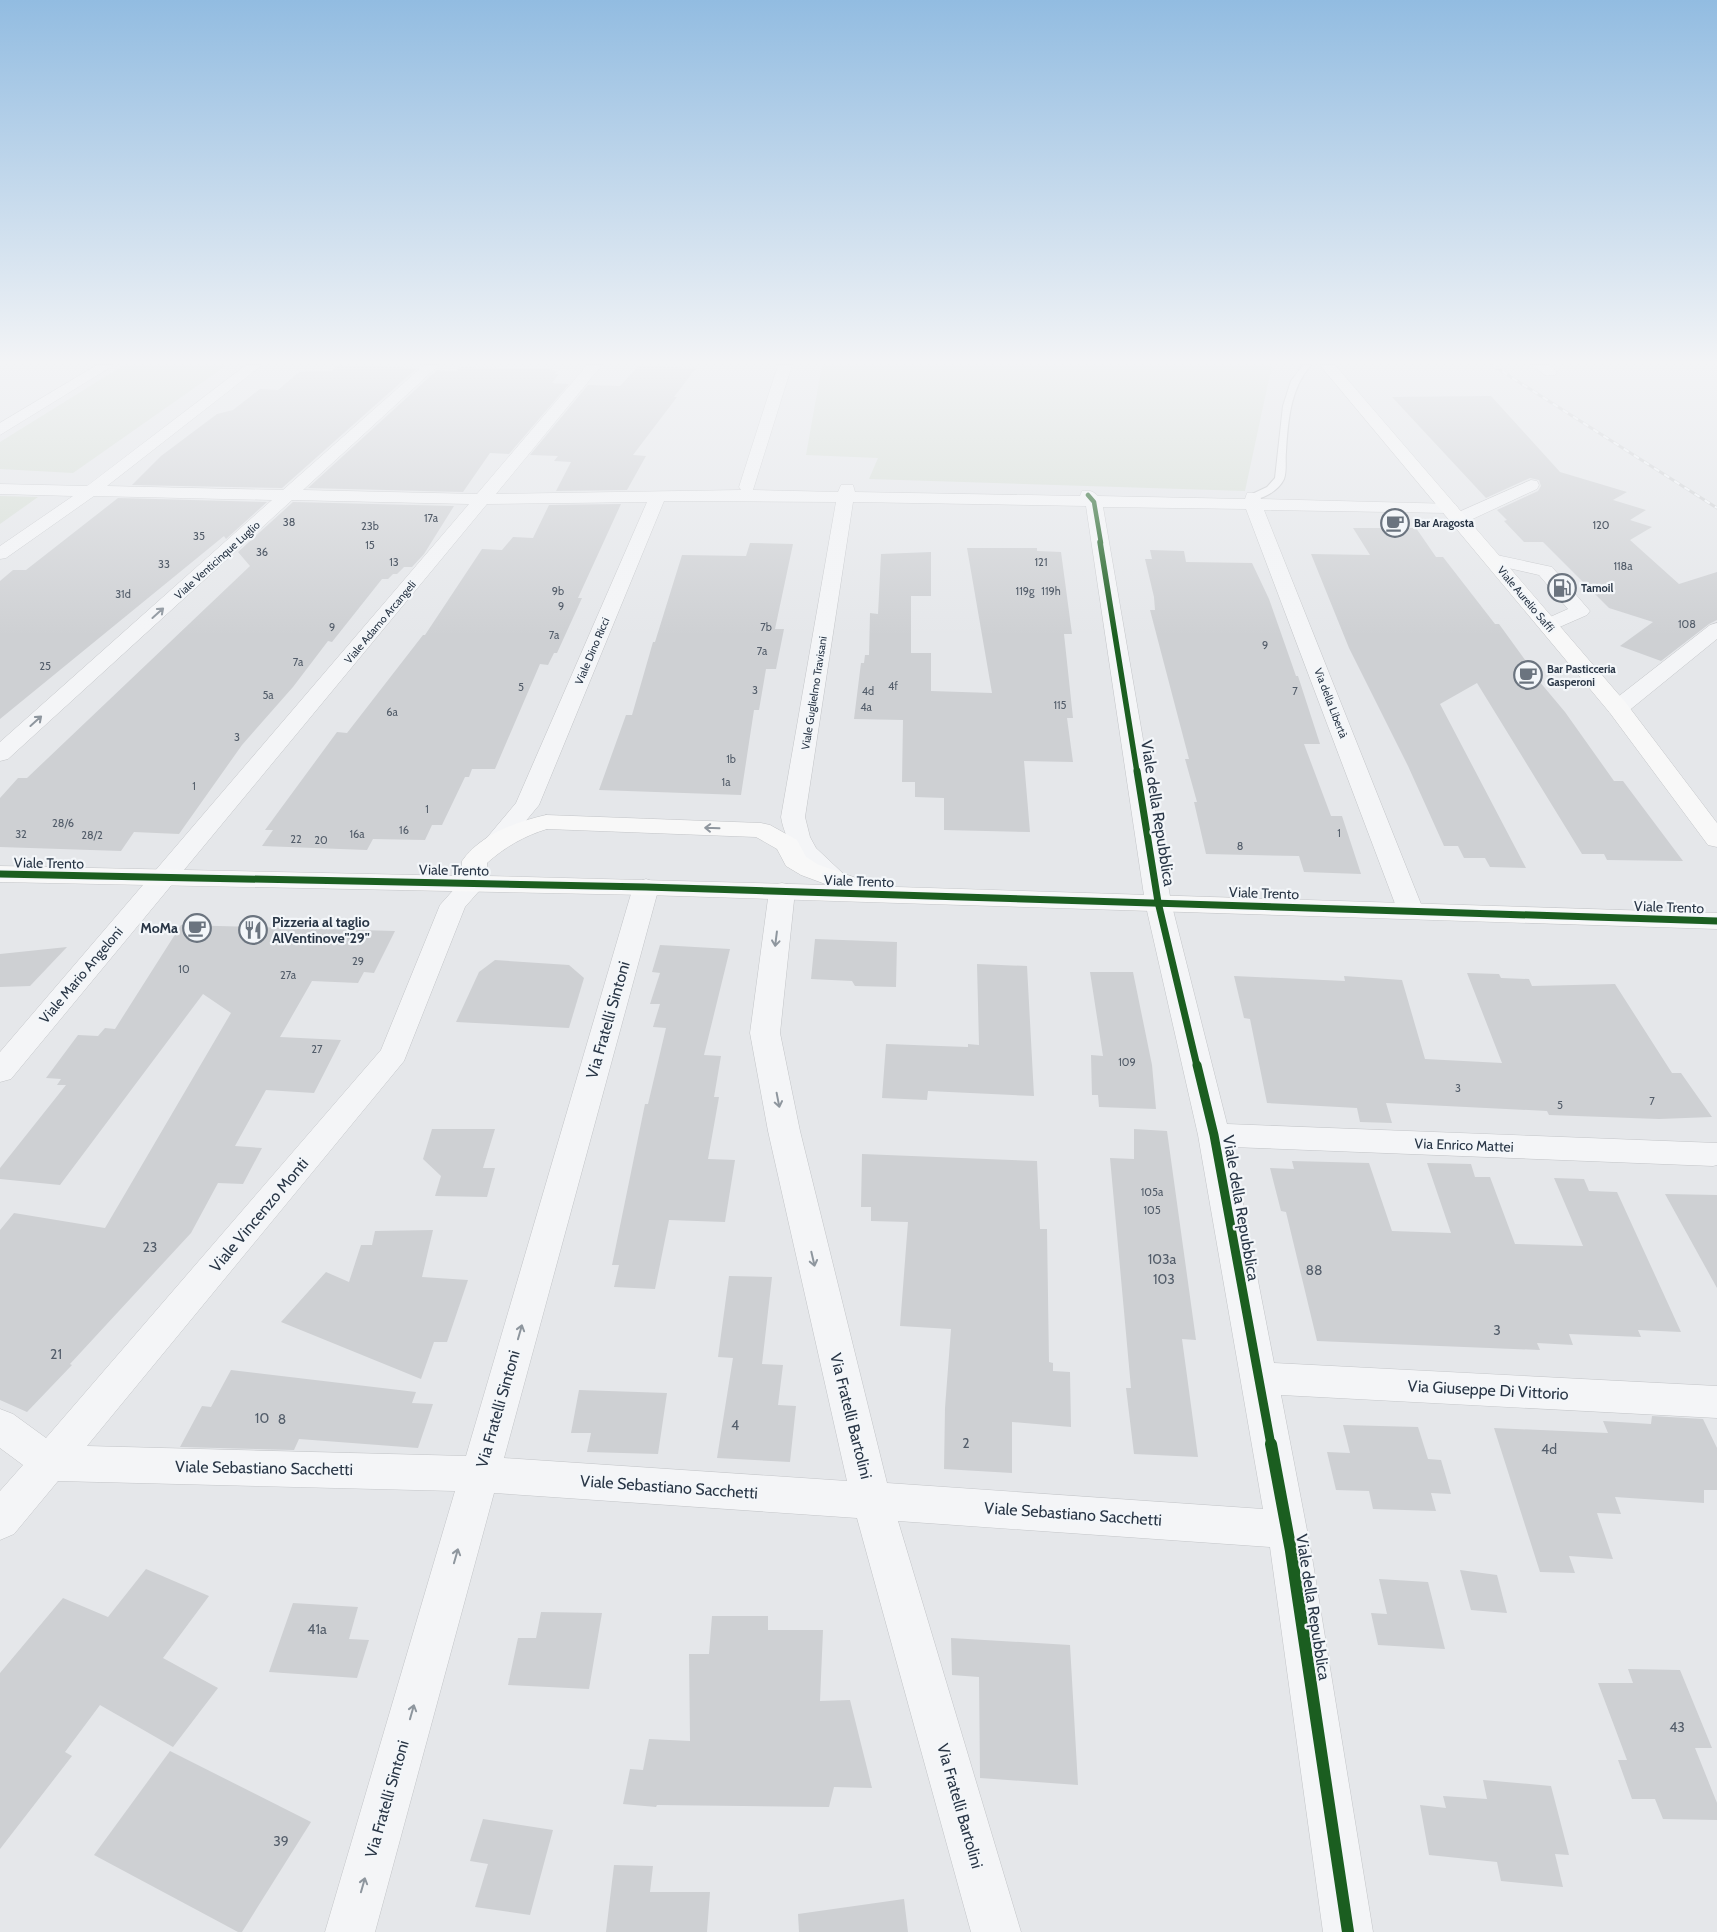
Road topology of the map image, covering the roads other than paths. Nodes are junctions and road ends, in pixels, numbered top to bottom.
1 (137, 455) edge
2 (333, 455) edge
3 (520, 455) edge
4 (757, 455) edge
5 (1282, 455) edge
6 (1403, 455) edge
7 (1531, 485) dead end
8 (747, 487) junction
9 (0, 489) edge
10 (92, 490) junction
11 (290, 494) junction
12 (846, 494) junction
13 (723, 496) junction
14 (657, 497) junction
15 (1091, 498) junction
16 (484, 499) junction
17 (1253, 500) junction
18 (1449, 509) junction
19 (0, 554) edge
20 (1492, 559) junction
21 (1548, 625) junction
22 (1717, 630) edge
23 (1618, 708) junction
24 (0, 754) edge
25 (796, 803) junction
26 (528, 805) junction
27 (546, 822) junction
28 (760, 830) junction
29 (497, 840) junction
30 (1717, 840) edge
31 (795, 861) junction
32 (0, 874) edge
33 (163, 878) junction
34 (837, 880) junction
35 (474, 882) junction
36 (646, 887) junction
37 (747, 890) junction
38 (782, 891) junction
39 (896, 895) junction
40 (1158, 902) junction
41 (1410, 910) junction
42 (1717, 921) edge
43 (0, 1072) edge
44 (1214, 1135) junction
45 (1713, 1154) dead end
46 (1258, 1378) junction
47 (1717, 1402) edge
48 (0, 1426) edge
49 (50, 1463) junction
50 (479, 1474) junction
51 (872, 1501) junction
52 (0, 1521) edge
53 (1286, 1528) junction
54 (350, 1932) edge
55 (996, 1932) edge
56 (1348, 1932) edge

1 - 10 street
2 - 11 street, Viale Venticinque Luglio
3 - 16 street, Viale Adamo Arcangeli
4 - 8 street
5 - 17 lane
6 - 18 street, Viale Aurelio Saffi
7 - 18 street
8 - 12 street
8 - 13 street
9 - 10 street
10 - 11 street
10 - 19 street
11 - 16 street
24 -> 11 street, Viale Venticinque Luglio
12 - 13 street
12 - 15 street
12 - 25 street, Viale Guglielmo Travisani
13 - 14 street
14 - 16 street
14 - 26 street, Viale Dino Ricci
15 - 17 street
15 - 40 street, Viale della Repubblica
16 - 33 street, Viale Adamo Arcangeli
17 - 18 street
17 - 41 street, Via della Libertà
18 - 20 street, Viale Aurelio Saffi
20 - 21 street, Viale Aurelio Saffi
20 - 21 street
21 - 23 street, Viale Aurelio Saffi
22 - 23 street
23 - 30 street, Viale Aurelio Saffi
25 - 28 street
25 - 34 street, Viale Guglielmo Travisani
26 - 27 street
26 - 29 street, Viale Dino Ricci
28 -> 27 street, Viale Dino Ricci
27 - 29 street, Viale Dino Ricci
28 - 31 street
29 - 35 street, Viale Dino Ricci
31 - 34 street
31 - 37 street
32 - 33 street, Viale Trento
33 - 35 street, Viale Trento
33 - 43 street, Viale Mario Angeloni
34 - 39 street
35 - 36 street, Viale Trento
35 - 49 street, Viale Vincenzo Monti
36 - 37 street, Viale Trento
50 -> 36 street, Via Fratelli Sintoni
37 - 38 street, Viale Trento
38 - 39 street, Viale Trento
38 -> 51 street, Via Fratelli Bartolini
39 - 40 street, Viale Trento
40 - 41 street, Viale Trento
40 - 44 street, Viale della Repubblica
41 - 42 street, Viale Trento
44 - 45 street, Via Enrico Mattei
44 - 46 street, Viale della Repubblica
46 - 47 street, Via Giuseppe Di Vittorio
46 - 53 street, Viale della Repubblica
48 - 49 street
49 - 50 street, Viale Sebastiano Sacchetti
49 - 52 street, Viale Vincenzo Monti
50 - 51 street, Viale Sebastiano Sacchetti
54 -> 50 street, Via Fratelli Sintoni
51 - 53 street, Viale Sebastiano Sacchetti
51 - 55 street, Via Fratelli Bartolini
53 - 56 street, Viale della Repubblica

